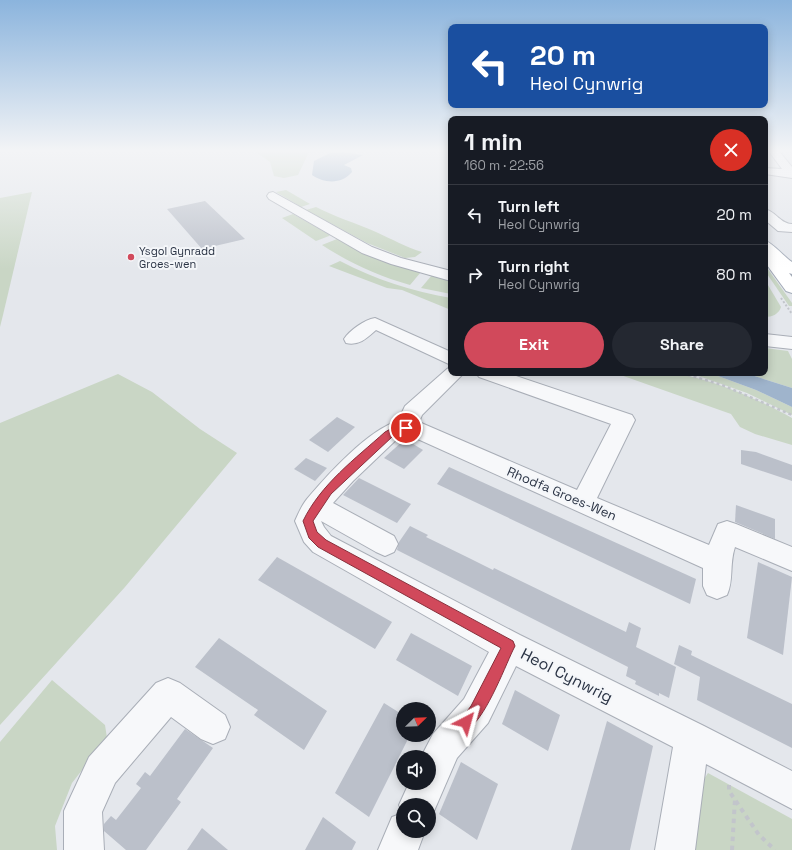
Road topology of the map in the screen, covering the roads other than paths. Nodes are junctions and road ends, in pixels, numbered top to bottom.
1 (273, 196) dead end
2 (768, 215) edge
3 (789, 231) edge
4 (768, 249) edge
5 (775, 257) junction
6 (792, 269) edge
7 (448, 275) edge
8 (792, 288) edge
9 (768, 330) edge
10 (792, 332) edge
11 (353, 339) dead end
12 (768, 340) edge
13 (792, 343) edge
14 (448, 358) edge
15 (451, 376) edge
16 (495, 376) edge
17 (406, 428) junction
18 (583, 502) junction
19 (316, 506) junction
20 (385, 544) dead end
21 (792, 559) edge
22 (509, 646) junction
23 (213, 727) dead end
24 (692, 738) junction
25 (436, 766) edge
26 (792, 791) edge
27 (403, 838) edge
28 (84, 850) edge
29 (398, 850) edge
30 (675, 850) edge

1 - 7 street
2 - 3 street
4 - 5 main road
5 - 6 main road
5 - 8 main road
9 - 10 street
11 - 14 street
12 - 13 street
15 - 17 street
16 - 18 street
17 - 18 street, Rhodfa Groes-Wen
17 - 19 street, Heol Cynwrig
18 - 21 street, Rhodfa Groes-Wen
19 - 20 street
19 - 22 street, Heol Cynwrig
22 - 24 street, Heol Cynwrig
22 - 25 street
23 - 28 street
24 - 26 street, Heol Cynwrig
24 - 30 street
27 - 29 street

